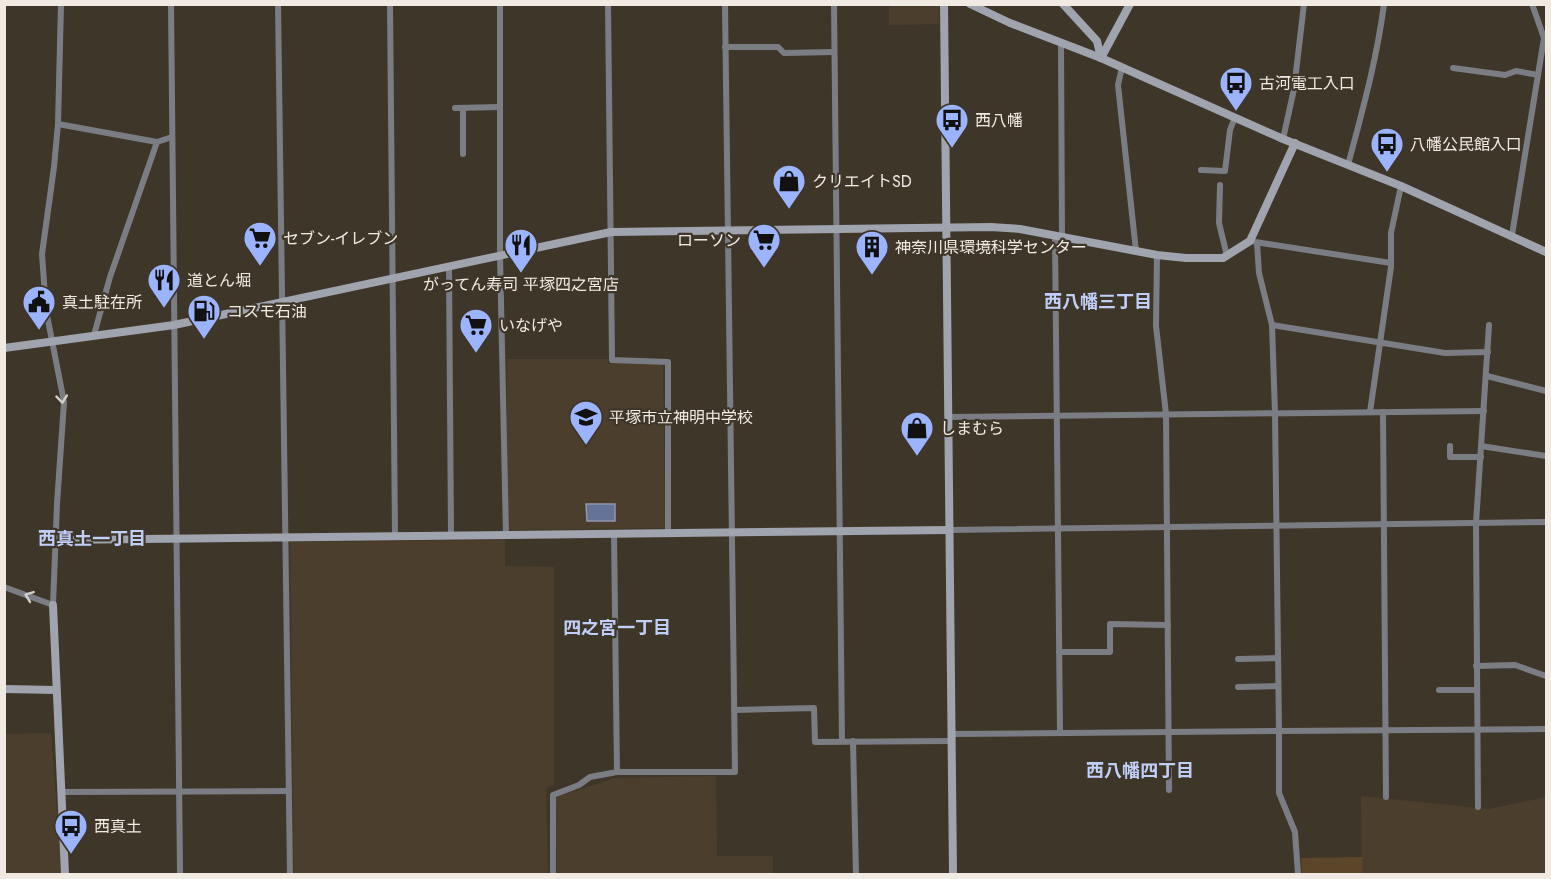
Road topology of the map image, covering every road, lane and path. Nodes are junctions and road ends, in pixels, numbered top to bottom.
1 (61, 4) edge
2 (171, 4) edge
3 (278, 4) edge
4 (390, 4) edge
5 (500, 4) edge
6 (608, 4) edge
7 (725, 4) edge
8 (834, 4) edge
9 (944, 4) edge
10 (970, 4) edge
11 (1063, 4) edge
12 (1130, 4) edge
13 (1304, 4) edge
14 (1384, 4) edge
15 (1532, 4) edge
16 (1061, 43) junction
17 (725, 48) junction
18 (834, 52) junction
19 (1101, 58) junction
20 (1122, 67) junction
21 (1453, 68) dead end
22 (1541, 72) edge
23 (500, 107) junction
24 (455, 108) dead end
25 (463, 108) junction
26 (1235, 117) junction
27 (57, 124) junction
28 (172, 137) junction
29 (1282, 139) junction
30 (157, 142) junction
31 (1295, 143) junction
32 (463, 154) dead end
33 (1348, 165) junction
34 (1201, 170) dead end
35 (1220, 185) dead end
36 (1401, 186) junction
37 (947, 227) junction
38 (836, 228) junction
39 (727, 230) junction
40 (611, 232) junction
41 (1512, 235) junction
42 (1059, 236) junction
43 (1253, 242) junction
44 (1136, 251) junction
45 (1546, 252) edge
46 (500, 255) junction
47 (1157, 255) junction
48 (1227, 256) junction
49 (1391, 264) junction
50 (449, 267) junction
51 (393, 277) junction
52 (282, 302) junction
53 (174, 325) junction
54 (1272, 325) junction
55 (1489, 325) dead end
56 (94, 335) junction
57 (52, 342) junction
58 (1381, 342) junction
59 (4, 348) edge
60 (1488, 351) junction
61 (1487, 376) junction
62 (1546, 391) edge
63 (1484, 411) junction
64 (1370, 412) junction
65 (1383, 412) junction
66 (1275, 413) junction
67 (1166, 414) junction
68 (1058, 416) junction
69 (948, 417) junction
70 (1450, 446) dead end
71 (1481, 446) junction
72 (1546, 456) edge
73 (1481, 457) junction
74 (1546, 522) edge
75 (1476, 523) junction
76 (1385, 525) junction
77 (1276, 526) junction
78 (1167, 527) junction
79 (1058, 529) junction
80 (949, 530) junction
81 (839, 531) junction
82 (668, 533) junction
83 (731, 533) junction
84 (614, 534) junction
85 (506, 535) junction
86 (395, 536) junction
87 (451, 536) junction
88 (286, 537) junction
89 (176, 538) junction
90 (56, 540) junction
91 (4, 587) edge
92 (53, 604) junction
93 (1167, 624) junction
94 (1059, 652) junction
95 (1278, 658) junction
96 (1238, 659) dead end
97 (1476, 666) junction
98 (1546, 676) edge
99 (1278, 686) junction
100 (1238, 687) dead end
101 (4, 689) edge
102 (56, 690) junction
103 (1439, 690) dead end
104 (1476, 690) junction
105 (734, 710) junction
106 (1385, 729) junction
107 (1476, 729) junction
108 (1546, 729) edge
109 (1279, 731) junction
110 (1168, 732) junction
111 (1060, 733) junction
112 (951, 738) junction
113 (843, 741) junction
114 (853, 741) junction
115 (616, 772) junction
116 (1169, 790) dead end
117 (289, 791) junction
118 (61, 792) junction
119 (179, 792) junction
120 (1386, 797) dead end
121 (1478, 807) dead end
122 (65, 874) edge
123 (180, 874) edge
124 (290, 874) edge
125 (554, 874) edge
126 (856, 874) edge
127 (953, 874) edge
128 (1298, 874) edge

1 - 27 street
2 - 28 street
3 - 52 street
4 - 51 street
5 - 23 street
6 - 40 street
7 - 17 street
8 - 18 street
9 - 37 street
10 - 16 street
11 - 19 street
12 - 19 street
13 - 29 street
14 - 33 street
15 - 22 street
16 - 19 street
16 - 42 street
17 - 18 street
17 - 39 street
18 - 38 street
19 - 20 street
20 - 26 street
20 - 44 street
21 - 22 street
22 - 41 street
23 - 25 street
23 - 46 street
24 - 25 street
25 - 32 street
26 - 29 street
26 - 34 street
27 - 30 street
27 - 57 street
28 - 30 street
28 - 53 street
29 - 31 street
30 - 56 street
31 - 33 street
31 - 43 street
33 - 36 street
35 - 48 street
36 - 41 street
36 - 49 street
37 - 38 street
37 - 42 street
37 - 69 street
38 - 39 street
38 - 81 street
39 - 40 street
39 - 83 street
40 - 46 street
40 - 82 street
41 - 45 street
42 - 44 street
42 - 68 street
43 - 48 street
43 - 49 street
43 - 54 street
44 - 47 street
46 - 50 street
46 - 85 street
47 - 48 street
47 - 67 street
49 - 58 street
50 - 51 street
50 - 87 street
51 - 52 street
51 - 86 street
52 - 53 street
52 - 88 street
53 - 56 street
53 - 89 street
54 - 58 street
54 - 66 street
55 - 60 street
56 - 57 street
57 - 59 street
57 -> 90 street
58 - 60 street
58 - 64 street
60 - 61 street
61 - 62 street
61 - 63 street
63 - 65 street
63 - 71 street
64 - 65 street
64 - 66 street
65 - 76 street
66 - 67 street
66 - 77 street
67 - 68 street
67 - 78 street
68 - 69 street
68 - 79 street
69 - 80 street
70 - 73 street
71 - 72 street
71 - 73 street
73 - 75 street
74 - 75 street
75 - 76 street
75 - 97 street
76 - 77 street
76 - 106 street
77 - 78 street
77 - 95 street
78 - 79 street
78 - 93 street
79 - 80 street
79 - 94 street
80 - 81 street
80 - 112 street
81 - 83 street
81 - 113 street
82 - 83 street
82 - 84 street
83 - 105 street
84 - 85 street
84 - 115 street
85 - 87 street
86 - 87 street
86 - 88 street
88 - 89 street
88 - 117 street
89 - 90 street
89 - 119 street
90 - 92 street
92 -> 91 street
92 - 102 street
93 - 94 street
93 - 110 street
94 - 111 street
95 - 96 street
95 - 99 street
97 - 98 street
97 - 104 street
99 - 100 street
99 - 109 street
101 - 102 street
102 - 118 street
103 - 104 street
104 - 107 street
105 - 113 street
105 - 115 street
106 - 107 street
106 - 109 street
106 - 120 street
107 - 108 street
107 - 121 street
109 - 110 street
109 - 128 street
110 - 111 street
110 - 116 street
111 - 112 street
112 - 114 street
112 - 127 street
113 - 114 street
114 - 126 street
115 - 125 street
117 - 119 street
117 - 124 street
118 - 119 street
118 - 122 street
119 - 123 street

